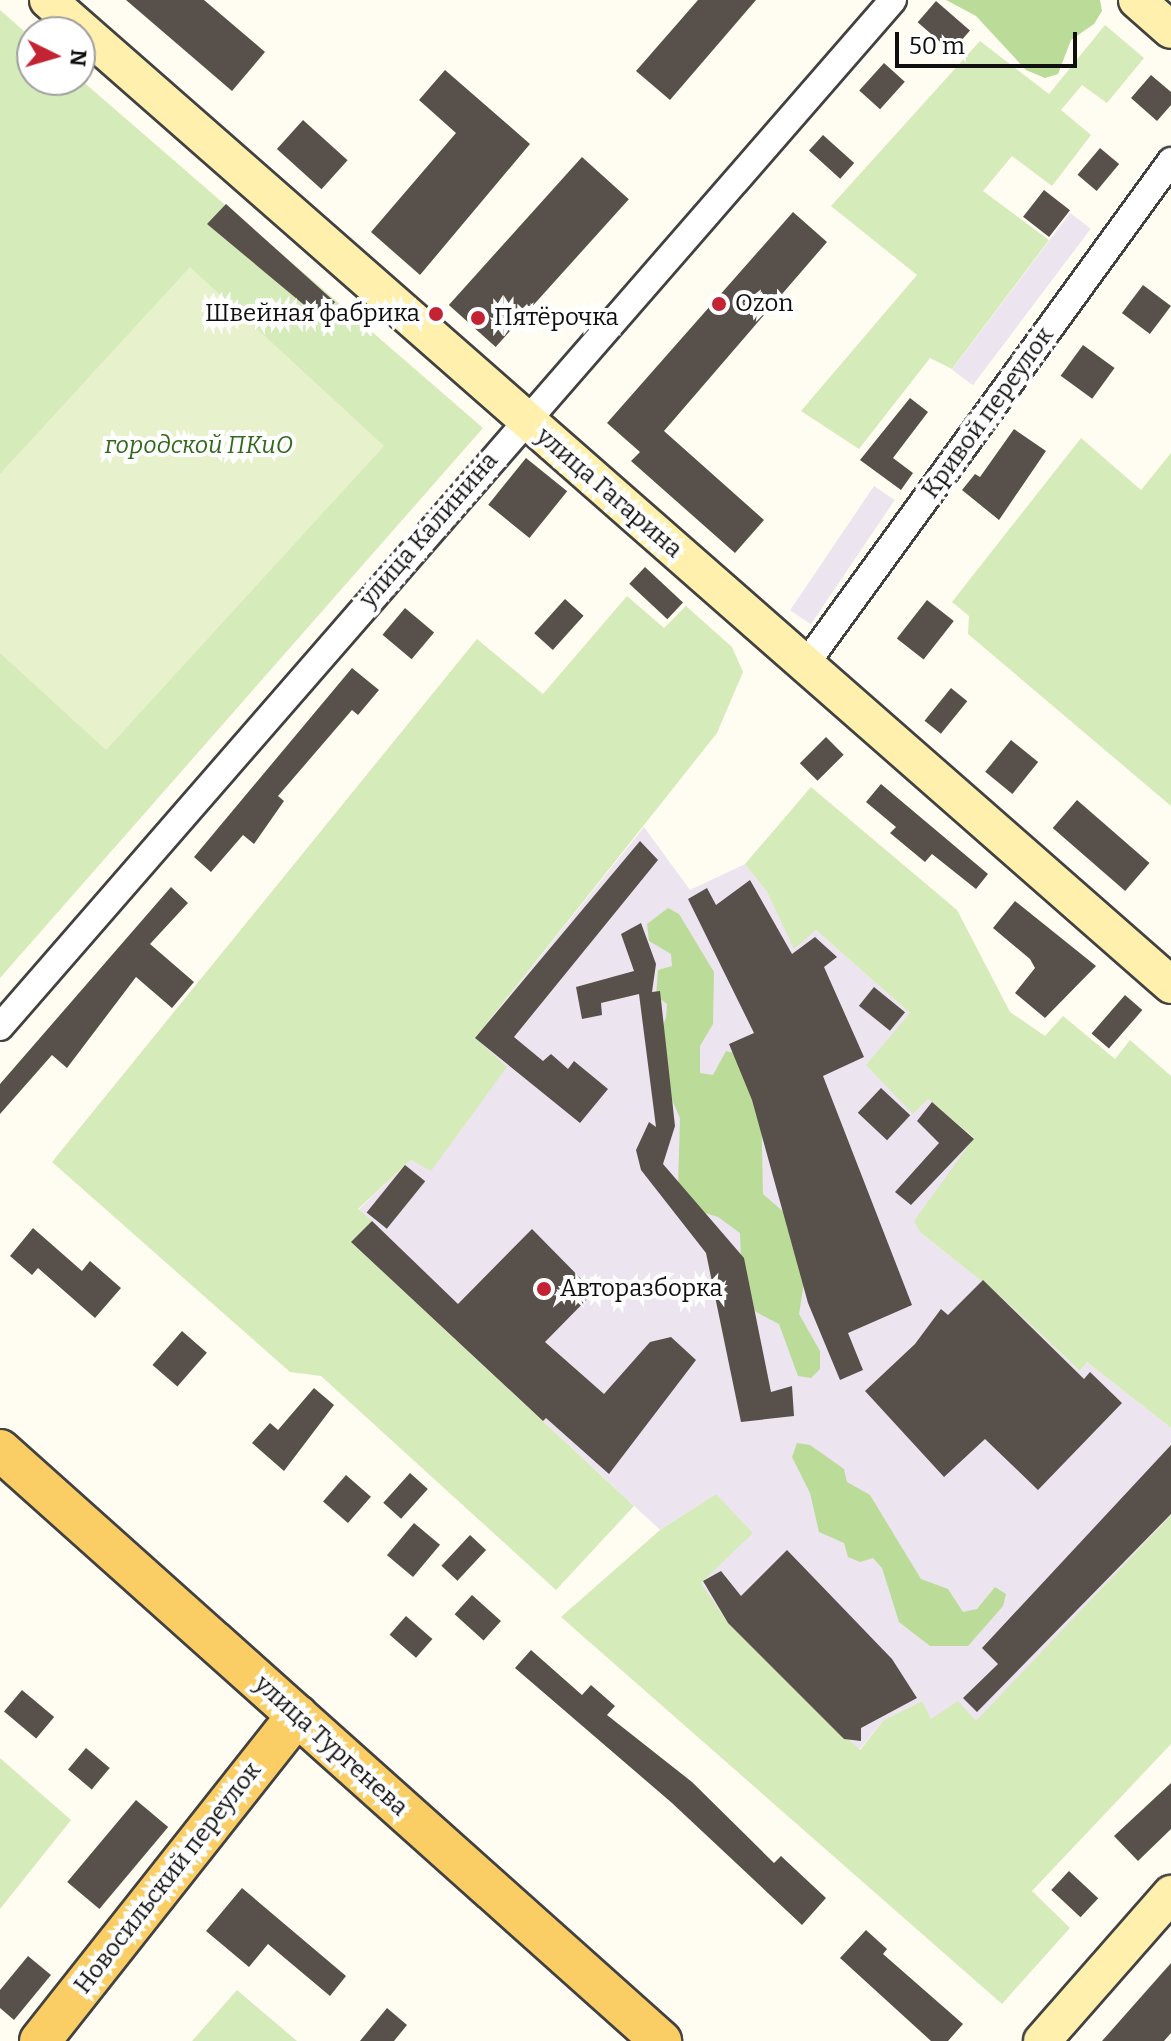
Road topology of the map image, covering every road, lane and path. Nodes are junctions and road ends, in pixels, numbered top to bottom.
1 (48, 0) edge
2 (893, 0) edge
3 (1137, 0) edge
4 (1171, 30) edge
5 (1171, 161) edge
6 (525, 419) junction
7 (805, 665) junction
8 (1171, 985) edge
9 (0, 1027) edge
10 (0, 1450) edge
11 (297, 1715) junction
12 (1171, 1894) edge
13 (40, 2041) edge
14 (661, 2041) edge
15 (1042, 2041) edge

1 - 6 street, улица Гагарина
2 - 6 street, улица Калинина
3 - 4 street
5 - 7 street, Кривой переулок
6 - 7 street, улица Гагарина
6 - 9 street, улица Калинина
7 - 8 street, улица Гагарина
10 - 11 main road, улица Тургенева
11 - 13 main road, Новосильский переулок
11 - 14 main road, улица Тургенева
12 - 15 street

